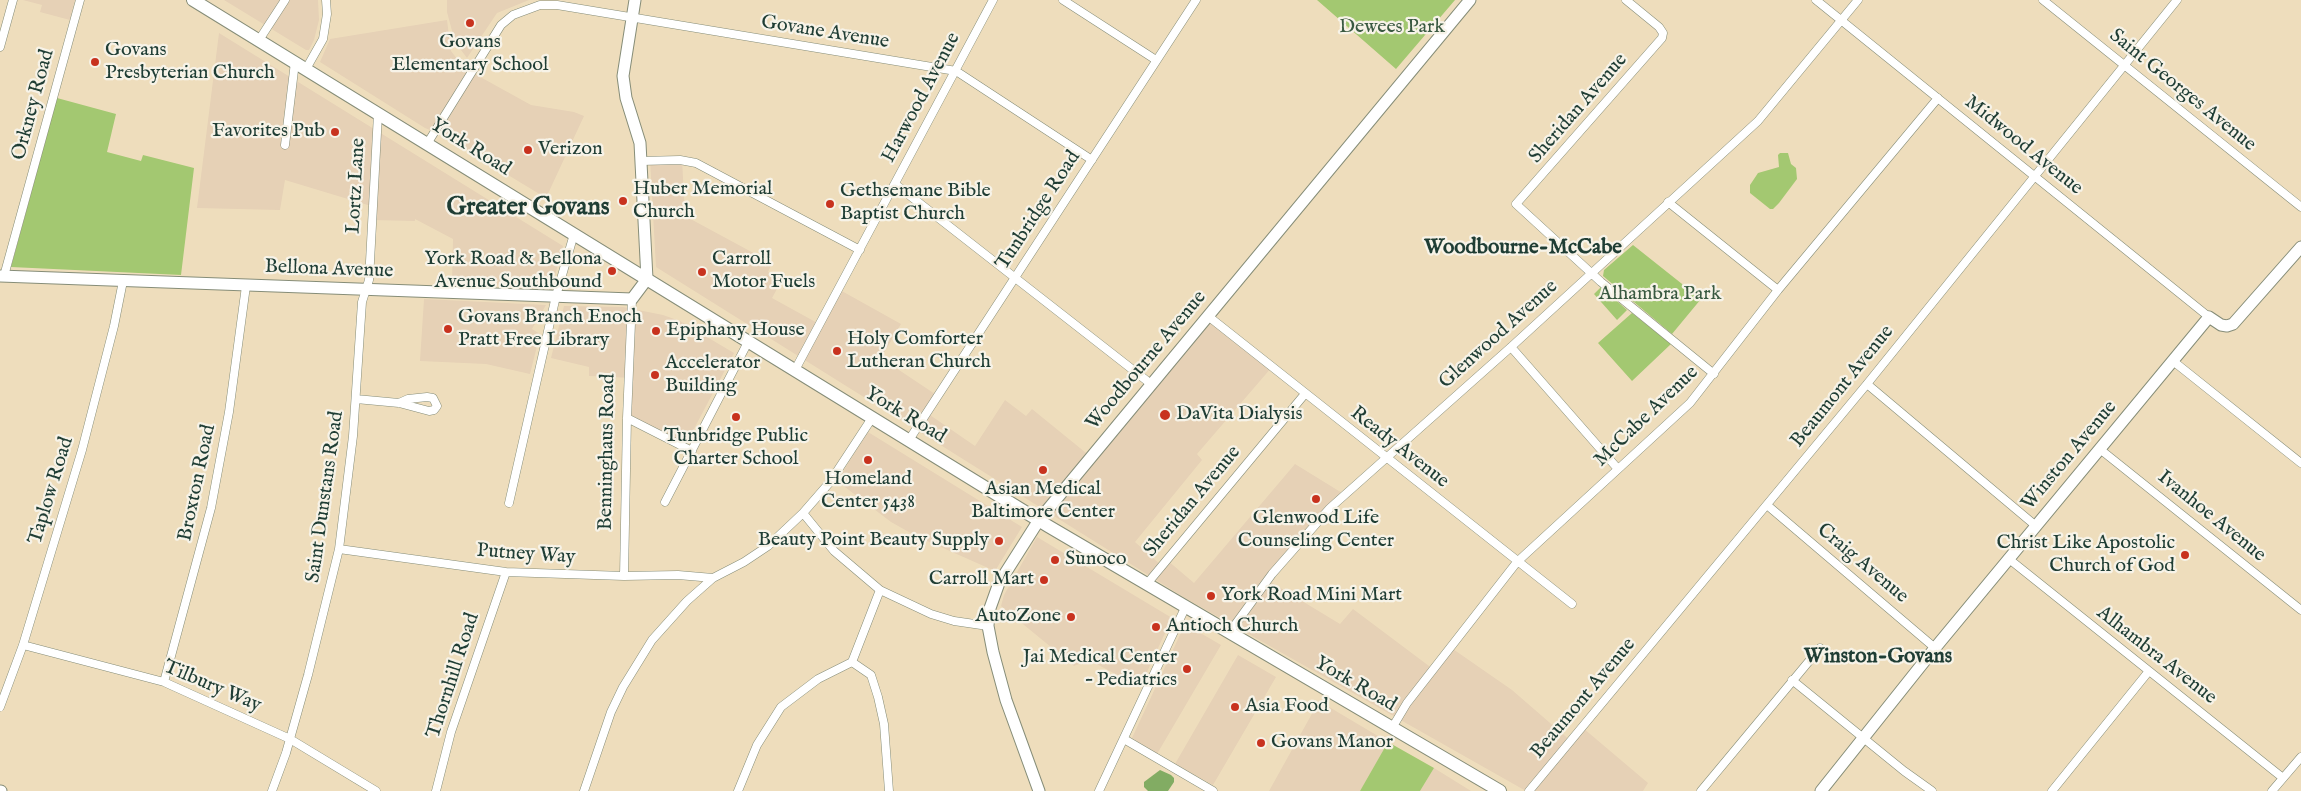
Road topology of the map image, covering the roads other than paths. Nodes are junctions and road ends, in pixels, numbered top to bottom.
1 (13, 0) edge
2 (80, 0) edge
3 (193, 0) edge
4 (285, 0) edge
5 (326, 0) edge
6 (635, 0) edge
7 (993, 0) edge
8 (1063, 0) edge
9 (1196, 0) edge
10 (1470, 0) edge
11 (1626, 0) edge
12 (1816, 0) edge
13 (1858, 0) edge
14 (2043, 0) edge
15 (2177, 0) edge
16 (632, 18) junction
17 (1842, 20) junction
18 (259, 40) junction
19 (0, 47) edge
20 (1156, 60) junction
21 (300, 66) junction
22 (2125, 66) junction
23 (956, 71) junction
24 (1938, 98) junction
25 (378, 114) junction
26 (427, 144) junction
27 (285, 145) dead end
28 (1092, 160) junction
29 (642, 161) junction
30 (2036, 176) junction
31 (895, 184) junction
32 (1668, 202) junction
33 (2301, 207) edge
34 (574, 234) junction
35 (2301, 246) edge
36 (860, 250) junction
37 (1592, 272) junction
38 (2, 276) edge
39 (1015, 278) junction
40 (647, 279) junction
41 (123, 281) junction
42 (246, 286) junction
43 (366, 290) junction
44 (1778, 290) junction
45 (556, 296) junction
46 (632, 299) junction
47 (1208, 316) junction
48 (2209, 317) junction
49 (748, 342) junction
50 (1511, 347) junction
51 (2173, 361) junction
52 (795, 370) junction
53 (1714, 374) junction
54 (1151, 384) junction
55 (1867, 384) junction
56 (1304, 395) junction
57 (356, 400) junction
58 (399, 403) dead end
59 (627, 418) junction
60 (872, 418) junction
61 (909, 440) junction
62 (2101, 450) junction
63 (692, 452) junction
64 (1388, 458) junction
65 (2301, 463) edge
66 (1618, 469) junction
67 (665, 502) dead end
68 (509, 503) dead end
69 (1767, 505) junction
70 (803, 513) junction
71 (1039, 520) junction
72 (2036, 526) junction
73 (339, 549) junction
74 (2009, 559) junction
75 (1517, 562) junction
76 (506, 572) junction
77 (624, 576) junction
78 (713, 578) junction
79 (1146, 585) junction
80 (880, 590) junction
81 (1572, 604) dead end
82 (1185, 608) junction
83 (2301, 610) edge
84 (988, 626) junction
85 (1229, 633) junction
86 (23, 645) junction
87 (1820, 648) dead end
88 (1935, 648) junction
89 (852, 662) junction
90 (2149, 671) junction
91 (1792, 680) junction
92 (164, 682) junction
93 (0, 707) edge
94 (1392, 728) junction
95 (290, 739) junction
96 (1124, 739) junction
97 (1864, 739) junction
98 (2301, 757) edge
99 (2283, 778) junction
100 (272, 791) edge
101 (376, 791) edge
102 (436, 791) edge
103 (584, 791) edge
104 (738, 791) edge
105 (889, 791) edge
106 (1039, 791) edge
107 (1099, 791) edge
108 (1214, 791) edge
109 (1499, 791) edge
110 (1529, 791) edge
111 (1701, 791) edge
112 (1821, 791) edge
113 (1932, 791) edge
114 (2052, 791) edge
115 (2272, 791) edge

1 - 19 street
2 - 38 street, Orkney Road
3 - 18 main road, York Road
4 - 18 street
5 - 21 street
6 - 16 street
7 - 23 street, Harwood Avenue
8 - 20 street
9 - 20 street, Tunbridge Road
10 - 47 street, Woodbourne Avenue
11 - 37 street, Sheridan Avenue
12 - 17 street, Midwood Avenue
13 - 17 street, Glenwood Avenue
14 - 22 street, Saint Georges Avenue
15 - 22 street, Beaumont Avenue
16 - 23 street, Govane Avenue
16 - 26 street, Govane Avenue
16 - 29 street
17 - 24 street, Midwood Avenue
17 - 32 street, Glenwood Avenue
18 - 21 main road, York Road
20 - 28 street, Tunbridge Road
21 - 25 main road, York Road
21 - 27 street
22 - 30 street, Beaumont Avenue
22 - 33 street, Saint Georges Avenue
23 - 28 street, Govane Avenue
23 - 31 street, Harwood Avenue
24 - 30 street, Midwood Avenue
24 - 44 street, McCabe Avenue
25 - 26 main road, York Road
25 - 43 street, Lortz Lane
26 - 34 main road, York Road
28 - 39 street, Tunbridge Road
29 - 36 street
29 - 40 street
30 - 48 street, Midwood Avenue
30 - 55 street, Beaumont Avenue
31 - 36 street, Harwood Avenue
31 - 39 street
32 - 37 street, Glenwood Avenue
32 - 44 street
34 - 40 main road, York Road
34 - 45 street
35 - 48 street
36 - 52 street, Harwood Avenue
37 - 50 street, Glenwood Avenue
37 - 53 street
38 - 41 street, Bellona Avenue
39 - 54 street
39 - 61 street, Tunbridge Road
40 - 46 street
40 - 49 main road, York Road
41 - 42 street, Bellona Avenue
41 - 86 street, Taplow Road
42 - 43 street, Bellona Avenue
42 - 92 street, Broxton Road
43 - 45 street, Bellona Avenue
43 - 57 street, Saint Dunstans Road
44 - 53 street, McCabe Avenue
45 - 46 street, Bellona Avenue
45 - 68 street
46 - 59 street, Benninghaus Road
47 - 54 street, Woodbourne Avenue
47 - 56 street, Ready Avenue
48 - 51 street, Winston Avenue
49 - 52 main road, York Road
49 - 63 street
50 - 64 street, Glenwood Avenue
50 - 66 street
51 - 62 street, Winston Avenue
51 - 65 street
52 - 60 main road, York Road
53 - 66 street, McCabe Avenue
54 - 71 street, Woodbourne Avenue
55 - 69 street, Beaumont Avenue
55 - 72 street
56 - 64 street, Ready Avenue
56 - 79 street, Sheridan Avenue
57 - 58 street
57 - 73 street, Saint Dunstans Road
59 - 63 street
59 - 77 street, Benninghaus Road
60 - 61 main road, York Road
60 - 70 street
61 - 71 main road, York Road
62 - 72 street, Winston Avenue
62 - 83 street, Ivanhoe Avenue
63 - 67 street
64 - 75 street, Ready Avenue
64 - 85 street, Glenwood Avenue
66 - 75 street, McCabe Avenue
69 - 88 street, Craig Avenue
69 - 110 street, Beaumont Avenue
70 - 78 street
70 - 80 street
71 - 79 main road, York Road
71 - 84 street, Woodbourne Avenue
72 - 74 street, Winston Avenue
73 - 76 street, Putney Way
73 - 95 street, Saint Dunstans Road
74 - 88 street, Winston Avenue
74 - 90 street, Alhambra Avenue
75 - 81 street, Ready Avenue
75 - 94 street, McCabe Avenue
76 - 77 street, Putney Way
76 - 102 street, Thornhill Road
77 - 78 street, Putney Way
78 - 103 street
79 - 82 main road, York Road
80 - 84 street
80 - 89 street
82 - 85 main road, York Road
82 - 96 street
84 - 106 street, Woodbourne Avenue
85 - 94 main road, York Road
86 - 92 street, Tilbury Way
86 - 93 street, Taplow Road
87 - 91 street
88 - 97 street, Winston Avenue
89 - 104 street
89 - 105 street
90 - 99 street, Alhambra Avenue
90 - 114 street
91 - 97 street
91 - 111 street
92 - 95 street, Tilbury Way
94 - 109 main road, York Road
95 - 100 street, Saint Dunstans Road
95 - 101 street, Tilbury Way
96 - 107 street
96 - 108 street
97 - 112 street, Winston Avenue
97 - 113 street
98 - 99 street
99 - 115 street

